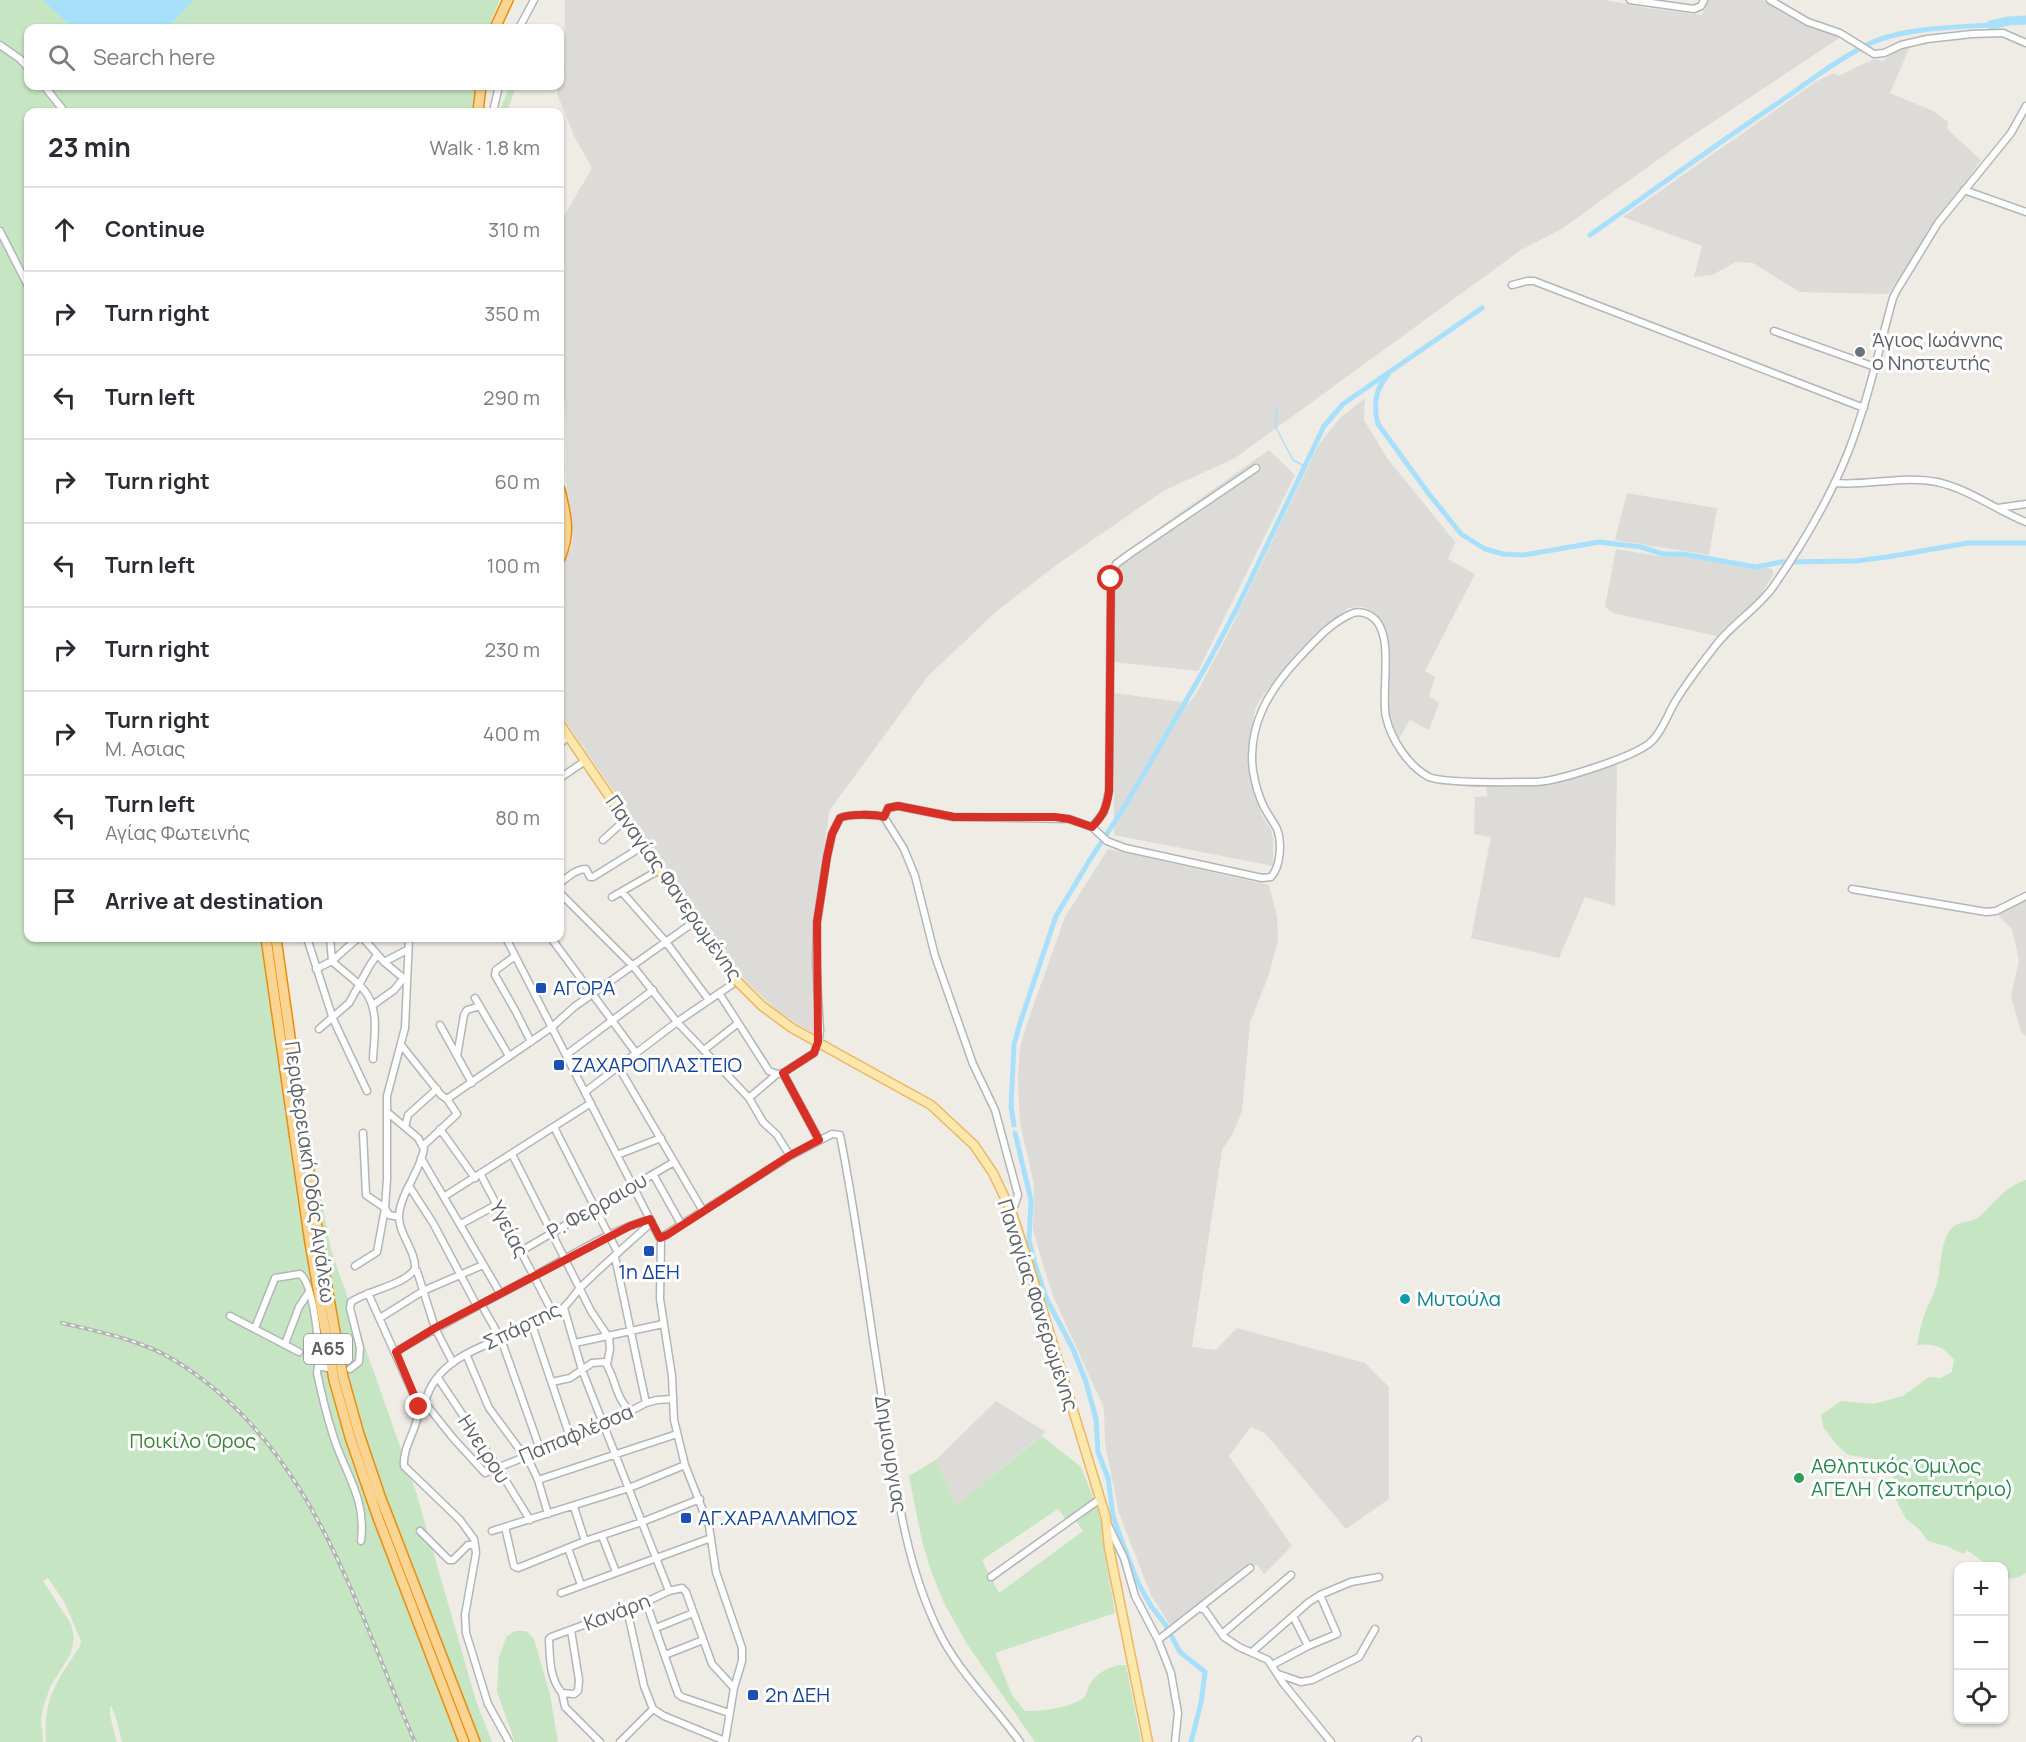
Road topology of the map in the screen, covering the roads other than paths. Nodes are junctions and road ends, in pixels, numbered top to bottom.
1 (508, 0) edge
2 (534, 0) edge
3 (1630, 0) edge
4 (1704, 0) edge
5 (1770, 0) edge
6 (497, 24) edge
7 (521, 24) edge
8 (2026, 43) edge
9 (0, 45) edge
10 (24, 64) edge
11 (47, 90) edge
12 (481, 90) edge
13 (498, 90) edge
14 (2026, 106) edge
15 (62, 108) edge
16 (478, 108) edge
17 (494, 108) edge
18 (1964, 190) junction
19 (2026, 212) edge
20 (0, 231) edge
21 (24, 278) edge
22 (1512, 285) dead end
23 (1774, 331) dead end
24 (1875, 367) junction
25 (1864, 408) junction
26 (1256, 468) dead end
27 (1835, 483) junction
28 (2026, 504) edge
29 (1998, 508) junction
30 (564, 512) edge
31 (2026, 522) edge
32 (564, 548) edge
33 (564, 730) edge
34 (568, 736) junction
35 (564, 740) edge
36 (585, 761) junction
37 (564, 774) edge
38 (884, 817) junction
39 (625, 820) junction
40 (1092, 827) junction
41 (603, 840) dead end
42 (643, 846) junction
43 (659, 870) junction
44 (564, 881) edge
45 (1852, 889) dead end
46 (622, 892) junction
47 (2026, 896) edge
48 (564, 897) edge
49 (612, 897) dead end
50 (694, 922) junction
51 (267, 942) edge
52 (277, 942) edge
53 (309, 942) edge
54 (331, 942) edge
55 (354, 942) edge
56 (366, 942) edge
57 (408, 942) edge
58 (508, 942) edge
59 (554, 942) edge
60 (666, 942) junction
61 (407, 950) junction
62 (377, 955) junction
63 (515, 956) junction
64 (333, 961) junction
65 (384, 962) junction
66 (633, 966) junction
67 (316, 969) junction
68 (405, 980) junction
69 (737, 981) junction
70 (359, 985) junction
71 (653, 990) junction
72 (719, 993) junction
73 (592, 994) junction
74 (476, 998) dead end
75 (709, 1000) junction
76 (372, 1005) junction
77 (480, 1006) junction
78 (333, 1019) junction
79 (611, 1021) junction
80 (677, 1022) junction
81 (737, 1024) junction
82 (440, 1025) dead end
83 (552, 1027) junction
84 (319, 1029) dead end
85 (531, 1042) junction
86 (402, 1046) junction
87 (704, 1050) junction
88 (636, 1053) junction
89 (567, 1055) junction
90 (457, 1056) junction
91 (509, 1056) junction
92 (373, 1059) dead end
93 (618, 1066) junction
94 (780, 1074) junction
95 (472, 1083) junction
96 (436, 1089) junction
97 (367, 1091) dead end
98 (585, 1092) junction
99 (749, 1098) junction
100 (447, 1099) junction
101 (591, 1102) junction
102 (387, 1112) junction
103 (405, 1127) junction
104 (554, 1127) junction
105 (440, 1129) junction
106 (363, 1133) dead end
107 (661, 1138) junction
108 (819, 1140) junction
109 (423, 1146) junction
110 (512, 1154) junction
111 (617, 1155) junction
112 (789, 1156) junction
113 (421, 1158) junction
114 (674, 1162) junction
115 (654, 1174) junction
116 (478, 1176) junction
117 (633, 1185) junction
118 (409, 1186) junction
119 (445, 1196) junction
120 (496, 1205) junction
121 (386, 1208) junction
122 (594, 1208) junction
123 (704, 1211) junction
124 (1012, 1213) junction
125 (399, 1218) junction
126 (651, 1221) junction
127 (461, 1224) junction
128 (681, 1224) junction
129 (552, 1233) junction
130 (608, 1236) junction
131 (660, 1238) junction
132 (521, 1251) junction
133 (617, 1255) junction
134 (565, 1259) junction
135 (483, 1265) junction
136 (355, 1266) dead end
137 (414, 1269) junction
138 (459, 1274) junction
139 (533, 1276) junction
140 (580, 1288) junction
141 (423, 1291) junction
142 (309, 1292) junction
143 (368, 1293) junction
144 (500, 1293) junction
145 (479, 1305) junction
146 (564, 1308) junction
147 (554, 1315) junction
148 (230, 1316) dead end
149 (380, 1318) junction
150 (663, 1324) junction
151 (532, 1325) junction
152 (255, 1328) junction
153 (435, 1328) junction
154 (632, 1331) junction
155 (606, 1336) junction
156 (501, 1339) junction
157 (575, 1343) junction
158 (285, 1344) junction
159 (299, 1352) dead end
160 (396, 1352) junction
161 (466, 1354) junction
162 (453, 1363) junction
163 (607, 1364) junction
164 (318, 1366) junction
165 (328, 1368) dead end
166 (350, 1369) dead end
167 (582, 1370) junction
168 (438, 1378) junction
169 (552, 1382) junction
170 (672, 1399) junction
171 (646, 1403) junction
172 (631, 1411) junction
173 (603, 1425) junction
174 (677, 1434) junction
175 (570, 1437) junction
176 (540, 1449) junction
177 (616, 1455) junction
178 (525, 1456) junction
179 (685, 1465) junction
180 (498, 1468) junction
181 (482, 1471) joint
182 (538, 1480) junction
183 (629, 1488) junction
184 (700, 1499) junction
185 (1100, 1499) junction
186 (574, 1507) junction
187 (548, 1514) junction
188 (530, 1520) junction
189 (642, 1522) junction
190 (1107, 1522) junction
191 (505, 1527) junction
192 (420, 1531) dead end
193 (492, 1531) dead end
194 (603, 1536) junction
195 (711, 1538) junction
196 (361, 1541) dead end
197 (585, 1541) junction
198 (475, 1545) junction
199 (568, 1548) junction
200 (656, 1558) junction
201 (1250, 1568) dead end
202 (616, 1572) junction
203 (1291, 1575) dead end
204 (990, 1576) dead end
205 (1379, 1577) dead end
206 (581, 1585) junction
207 (669, 1591) junction
208 (561, 1593) dead end
209 (1320, 1595) junction
210 (646, 1602) junction
211 (1199, 1608) junction
212 (627, 1609) junction
213 (693, 1613) junction
214 (1293, 1616) junction
215 (656, 1628) junction
216 (1375, 1629) dead end
217 (571, 1630) junction
218 (1222, 1634) junction
219 (703, 1640) junction
220 (1158, 1640) junction
221 (1308, 1646) junction
222 (1252, 1652) junction
223 (665, 1655) junction
224 (1272, 1665) junction
225 (1277, 1673) junction
226 (1293, 1679) junction
227 (734, 1688) junction
228 (1287, 1688) junction
229 (562, 1693) junction
230 (653, 1709) junction
231 (729, 1713) junction
232 (725, 1741) edge
233 (464, 1742) edge
234 (475, 1742) edge
235 (509, 1742) edge
236 (600, 1742) edge
237 (620, 1742) edge
238 (1020, 1742) edge
239 (1148, 1742) edge
240 (1175, 1742) edge
241 (1331, 1742) edge

1 - 6 highway
2 - 7 street
3 - 4 street
5 - 8 street
9 - 10 street
11 - 15 street
12 - 16 highway
13 - 17 street
14 - 18 street
18 - 19 street
18 - 24 street
20 - 21 street
22 - 25 street
23 - 24 street
24 - 25 street
25 - 27 street
26 - 40 street
27 - 29 street
27 - 40 street
28 - 29 street
29 - 31 street
30 - 32 highway
33 - 34 main road, Παναγίας Φανερωμένης
34 - 35 street
34 - 36 main road, Παναγίας Φανερωμένης
36 - 37 street
36 - 39 main road, Παναγίας Φανερωμένης
38 - 40 street
38 - 94 street
38 - 124 street
39 - 41 street
39 - 42 main road, Παναγίας Φανερωμένης
42 - 43 main road, Παναγίας Φανερωμένης
42 - 44 street
43 - 46 street
43 - 50 main road, Παναγίας Φανερωμένης
45 - 47 street
46 - 49 street
46 - 60 street
48 - 66 street
50 - 60 street
50 - 69 main road, Παναγίας Φανερωμένης
51 - 233 highway, Περιφερειακή Οδός Αιγάλεω / Α65
52 - 234 highway, Περιφερειακή Οδός Αιγάλεω / Α65
53 - 67 street
54 - 64 street
55 - 64 street
56 - 62 street
57 - 61 street
58 - 63 street
59 - 73 street
60 - 66 street
60 - 75 street
61 - 65 street
61 - 68 street
62 - 65 street
62 - 70 street
63 - 83 street
63 - 85 street
64 - 67 street
64 - 70 street
65 - 68 street
66 - 71 street
66 - 73 street
67 - 78 street
68 - 76 street
68 - 86 street
69 - 72 street
69 - 124 main road, Παναγίας Φανερωμένης, bridge
70 - 76 street
70 - 78 street
71 - 79 street
71 - 80 street
72 - 75 street
72 - 81 street
73 - 79 street
73 - 83 street
74 - 77 street
75 - 80 street
76 - 92 street
77 - 90 street
77 - 91 street
78 - 84 street
78 - 97 street
79 - 88 street
79 - 89 street
80 - 87 street
80 - 88 street
81 - 87 street
81 - 94 street
82 - 90 street
83 - 85 street
83 - 89 street
85 - 91 street
86 - 96 street
86 - 102 street
87 - 99 street
88 - 93 street
89 - 98 street
90 - 95 street
91 - 95 street
93 - 98 street
93 - 107 street
94 - 99 street
94 - 108 street
95 - 100 street
96 - 100 street
96 - 103 street
98 - 101 street
99 - 112 street
100 - 105 street
101 - 104 street
101 - 111 street
102 - 103 street
102 - 121 street
103 - 109 street
104 - 110 street
104 - 122 street
105 - 109 street
105 - 116 street, Υγείας
106 - 121 street
107 - 111 street
107 - 114 street
108 - 112 street
108 - 238 street, Δημιουργιας
109 - 113 street
110 - 116 street
110 - 129 street
111 - 117 street
112 - 123 street
113 - 118 street
113 - 119 street
114 - 115 street, Ρ. Φερραιου
114 - 123 street
115 - 117 street, Ρ. Φερραιου
115 - 128 street
116 - 119 street
116 - 120 street, Υγείας
117 - 122 street, Ρ. Φερραιου
117 - 126 street
118 - 125 street
118 - 138 street
119 - 127 street
120 - 127 street
120 - 132 street, Υγείας
121 - 125 street
121 - 136 street
122 - 129 street, Ρ. Φερραιου
122 - 130 street
123 - 128 street
124 - 185 main road, Παναγίας Φανερωμένης
125 - 137 street
126 - 130 street
126 - 131 street
126 - 133 street, Σπάρτης
127 - 135 street
128 - 131 street
129 - 132 street, Ρ. Φερραιου
129 - 134 street
130 - 133 street
130 - 134 street
131 - 150 street
132 - 139 street, Υγείας
133 - 140 street, Σπάρτης
133 - 154 street
134 - 139 street
134 - 140 street
135 - 138 street
135 - 144 street
137 - 141 street
137 - 143 street
138 - 141 street
138 - 145 street
139 - 144 street
139 - 147 street, Υγείας
140 - 146 street, Σπάρτης
140 - 155 street
141 - 149 street
141 - 153 street
142 - 152 street
142 - 158 street
142 - 164 street
143 - 149 street
143 - 166 street
144 - 145 street
145 - 153 street
145 - 156 street
146 - 147 street, Σπάρτης
146 - 157 street
147 - 151 street, Σπάρτης
148 - 152 street
149 - 160 street
150 - 154 street
150 - 170 street
151 - 156 street, Σπάρτης
151 - 169 street
152 - 158 street
153 - 160 street
153 - 162 street
154 - 155 street
154 - 171 street
155 - 157 street
155 - 163 street
156 - 161 street, Σπάρτης
156 - 176 street
157 - 167 street
158 - 159 street
160 - 198 street
161 - 162 street, Σπάρτης
161 - 178 street
162 - 168 street, Σπάρτης
163 - 167 street
163 - 172 street
164 - 165 street
164 - 196 street
167 - 169 street
167 - 173 street
168 - 180 street, Ηνειρου
168 - 181 street, Σπάρτης
169 - 175 street
170 - 171 street, Παπαφλέσσα
170 - 174 street
171 - 172 street, Παπαφλέσσα
172 - 173 street, Παπαφλέσσα
173 - 175 street, Παπαφλέσσα
173 - 177 street
174 - 177 street
174 - 179 street
175 - 176 street, Παπαφλέσσα
176 - 178 street, Παπαφλέσσα
177 - 182 street
177 - 183 street
178 - 180 street, Παπαφλέσσα
178 - 182 street
179 - 183 street
179 - 184 street
180 - 181 street, Παπαφλέσσα
180 - 188 street, Ηνειρου
182 - 187 street
183 - 186 street
183 - 189 street
184 - 189 street
184 - 195 street
185 - 190 main road, Παναγίας Φανερωμένης
185 - 204 street
186 - 187 street
186 - 197 street
187 - 188 street
188 - 191 street
189 - 194 street
189 - 200 street
190 - 220 street
190 - 239 main road, Παναγίας Φανερωμένης
191 - 193 street
191 - 199 street
192 - 198 street
194 - 197 street
194 - 202 street
195 - 200 street
195 - 227 street
197 - 199 street
198 - 235 street
199 - 206 street
200 - 202 street
200 - 207 street
201 - 211 street
202 - 206 street
203 - 218 street
205 - 209 street
206 - 208 street
207 - 210 street, Κανάρη
207 - 213 street, Κανάρη
209 - 214 street
209 - 221 street
210 - 212 street, Κανάρη
210 - 215 street
211 - 218 street
211 - 220 street
212 - 217 street, Κανάρη
212 - 230 street
213 - 215 street
213 - 219 street
214 - 221 street
214 - 222 street
215 - 223 street
216 - 226 street
217 - 229 street
217 - 229 street, Κανάρη
218 - 222 street
219 - 223 street
219 - 227 street
220 - 240 street
221 - 224 street
222 - 224 street
223 - 231 street
224 - 225 street
225 - 226 street
225 - 228 street
226 - 228 street
227 - 231 street
228 - 241 street
229 - 236 street
230 - 232 street
230 - 237 street
231 - 232 street

